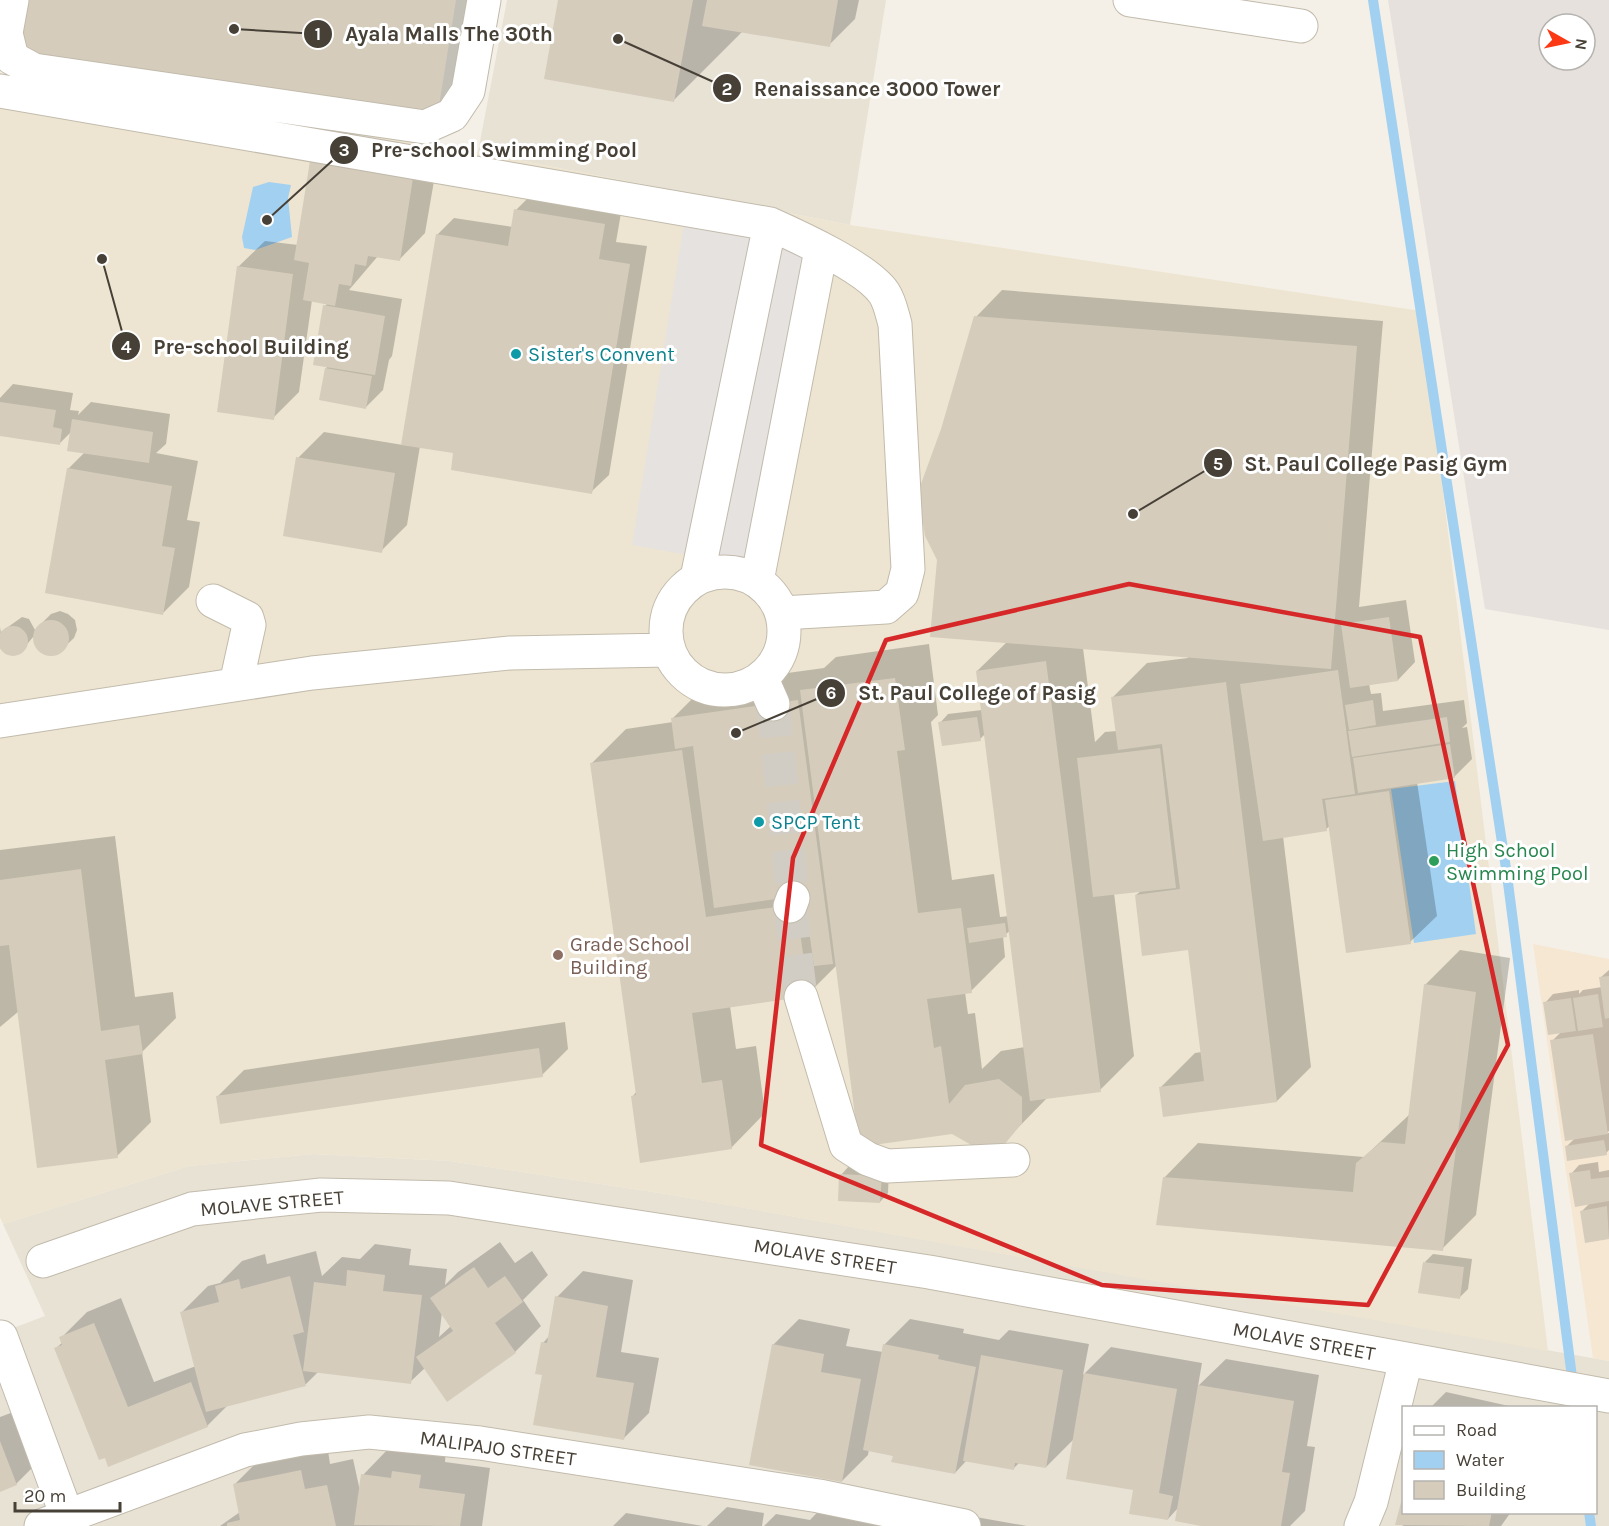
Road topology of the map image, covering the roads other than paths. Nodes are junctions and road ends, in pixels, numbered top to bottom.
1 (12, 0) edge
2 (484, 0) edge
3 (1130, 0) edge
4 (1301, 26) dead end
5 (0, 91) edge
6 (770, 224) junction
7 (821, 250) junction
8 (697, 578) junction
9 (757, 581) junction
10 (213, 602) dead end
11 (782, 613) junction
12 (668, 650) junction
13 (236, 684) junction
14 (0, 721) edge
15 (801, 997) tunnel mouth
16 (1013, 1160) dead end
17 (43, 1261) dead end
18 (1, 1337) edge
19 (1406, 1359) junction
20 (1608, 1396) edge
21 (54, 1521) edge
22 (964, 1526) edge
23 (1361, 1526) edge

1 - 2 street
3 - 4 street
5 - 6 street
6 - 7 street
6 - 8 street
7 - 9 street
7 - 11 street
8 - 9 street
8 - 12 street
9 - 11 street
10 - 13 street
11 - 12 street
12 - 13 street
13 - 14 street
15 - 16 street
17 - 19 street, MOLAVE STREET
18 - 21 street
19 - 20 street, MOLAVE STREET
19 - 23 street
21 - 22 street, MALIPAJO STREET

